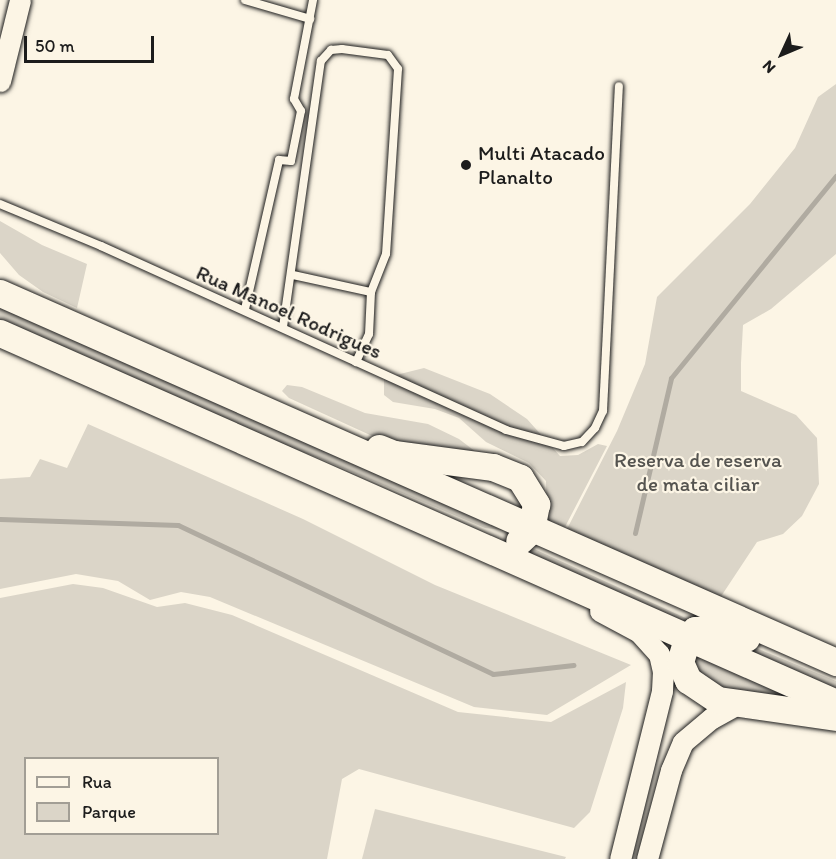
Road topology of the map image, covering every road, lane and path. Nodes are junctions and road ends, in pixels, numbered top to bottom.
1 (20, 0) edge
2 (245, 0) edge
3 (313, 0) edge
4 (310, 19) junction
5 (0, 81) edge
6 (619, 86) dead end
7 (0, 204) edge
8 (293, 275) junction
9 (0, 281) edge
10 (371, 292) junction
11 (12, 298) edge
12 (245, 309) junction
13 (283, 327) junction
14 (0, 333) edge
15 (356, 362) junction
16 (294, 423) junction
17 (442, 529) junction
18 (531, 530) junction
19 (550, 579) junction
20 (687, 639) junction
21 (836, 662) edge
22 (836, 667) edge
23 (739, 703) junction
24 (836, 703) edge
25 (836, 717) edge
26 (644, 821) junction
27 (620, 859) edge
28 (647, 859) edge

1 - 5 street
2 - 4 lane
3 - 4 lane
4 - 12 lane
6 - 15 lane, Rua Manoel Rodrigues
7 - 12 lane, Rua Manoel Rodrigues
8 - 10 lane
8 - 10 lane
8 - 13 lane
9 - 11 street
10 - 15 lane
11 - 16 highway
12 - 13 lane, Rua Manoel Rodrigues
13 - 15 lane, Rua Manoel Rodrigues
14 - 17 highway
16 - 18 highway
16 - 18 highway
17 - 18 highway
17 - 19 highway
18 - 21 highway
19 - 20 highway
19 - 26 street
20 - 22 highway
20 - 23 highway
20 - 24 highway
23 - 25 highway
23 - 26 street
26 - 27 street
26 - 28 street

